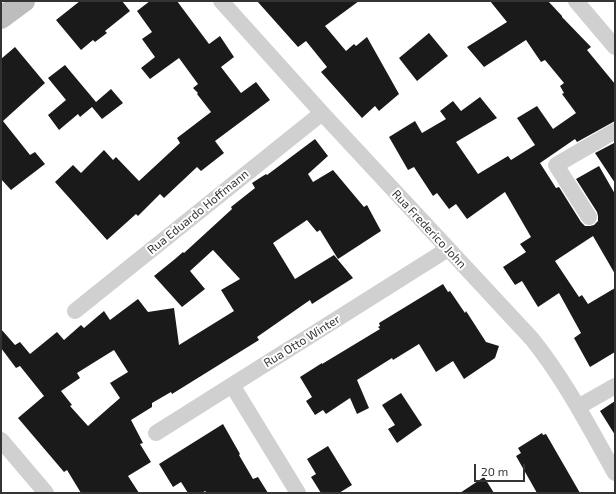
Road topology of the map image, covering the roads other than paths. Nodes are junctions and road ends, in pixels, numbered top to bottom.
1 (24, 1) edge
2 (221, 1) edge
3 (576, 1) edge
4 (1, 18) edge
5 (615, 47) edge
6 (322, 113) junction
7 (615, 132) edge
8 (589, 217) dead end
9 (448, 250) junction
10 (75, 311) dead end
11 (232, 385) junction
12 (615, 386) edge
13 (578, 407) junction
14 (156, 433) dead end
15 (1, 440) edge
16 (615, 473) edge
17 (46, 493) edge
18 (298, 493) edge

1 - 4 street
2 - 6 street, Rua Frederico John
3 - 5 street
6 - 9 street, Rua Frederico John
6 - 10 street, Rua Eduardo Hoffmann
7 - 8 street
9 - 11 street, Rua Otto Winter
9 - 13 street, Rua Frederico John
11 - 14 street, Rua Otto Winter
11 - 18 street
12 - 13 street
13 - 16 street, Rua Frederico John
15 - 17 street

